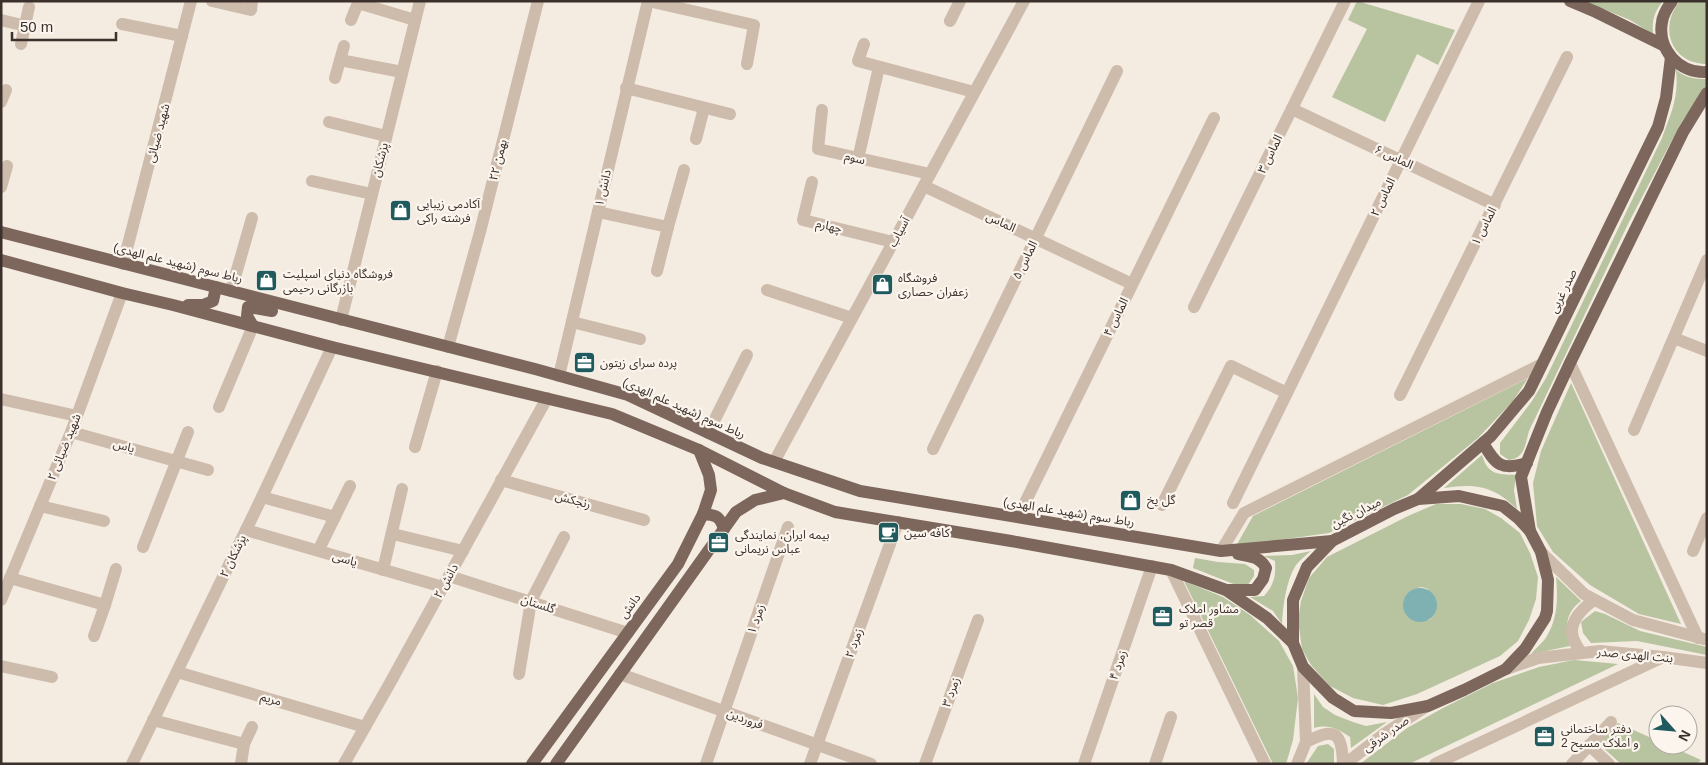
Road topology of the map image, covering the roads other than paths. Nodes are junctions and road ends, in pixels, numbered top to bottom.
1 (191, 1) edge
2 (212, 1) edge
3 (252, 1) edge
4 (420, 1) edge
5 (538, 1) edge
6 (648, 1) edge
7 (960, 1) edge
8 (1345, 1) edge
9 (1479, 1) edge
10 (1570, 1) edge
11 (1672, 1) edge
12 (1018, 3) edge
13 (29, 7) dead end
14 (1, 20) edge
15 (351, 20) dead end
16 (415, 20) junction
17 (950, 21) dead end
18 (122, 24) dead end
19 (26, 26) junction
20 (182, 36) junction
21 (21, 44) dead end
22 (864, 44) dead end
23 (1663, 45) junction
24 (344, 46) dead end
25 (1568, 57) dead end
26 (1671, 57) junction
27 (340, 60) junction
28 (747, 64) dead end
29 (879, 67) junction
30 (402, 72) junction
31 (1116, 72) dead end
32 (1707, 72) edge
33 (335, 78) dead end
34 (626, 88) junction
35 (974, 92) junction
36 (1707, 93) edge
37 (704, 108) junction
38 (1292, 109) junction
39 (822, 110) dead end
40 (730, 114) dead end
41 (1214, 118) dead end
42 (329, 122) dead end
43 (386, 136) junction
44 (696, 139) dead end
45 (858, 158) junction
46 (1401, 160) junction
47 (6, 166) dead end
48 (684, 170) dead end
49 (930, 174) junction
50 (312, 181) dead end
51 (812, 182) dead end
52 (924, 186) junction
53 (1, 188) edge
54 (372, 194) junction
55 (1495, 205) junction
56 (598, 212) junction
57 (252, 218) dead end
58 (668, 226) junction
59 (1, 232) edge
60 (1035, 238) junction
61 (893, 242) junction
62 (1, 260) edge
63 (1707, 260) edge
64 (123, 264) junction
65 (658, 271) dead end
66 (1132, 284) junction
67 (216, 288) junction
68 (768, 290) dead end
69 (231, 291) junction
70 (122, 293) junction
71 (173, 305) junction
72 (1194, 307) dead end
73 (314, 312) junction
74 (852, 318) junction
75 (341, 320) junction
76 (572, 322) junction
77 (253, 326) junction
78 (1674, 338) junction
79 (640, 339) dead end
80 (332, 347) junction
81 (448, 347) junction
82 (1707, 351) edge
83 (747, 355) dead end
84 (1570, 363) junction
85 (1542, 364) junction
86 (437, 371) junction
87 (559, 376) junction
88 (1287, 393) junction
89 (1400, 395) dead end
90 (547, 398) junction
91 (1, 399) edge
92 (219, 407) dead end
93 (77, 416) junction
94 (1634, 430) dead end
95 (71, 432) junction
96 (188, 432) dead end
97 (708, 433) junction
98 (1483, 443) junction
99 (415, 447) dead end
100 (933, 448) dead end
101 (699, 450) junction
102 (176, 461) junction
103 (774, 462) junction
104 (1527, 463) junction
105 (208, 470) dead end
106 (501, 480) junction
107 (350, 486) dead end
108 (402, 489) dead end
109 (784, 493) junction
110 (262, 498) junction
111 (1418, 498) junction
112 (1233, 503) dead end
113 (1162, 505) dead end
114 (40, 506) junction
115 (703, 514) junction
116 (335, 517) junction
117 (1018, 517) junction
118 (1707, 518) edge
119 (644, 520) dead end
120 (104, 521) dead end
121 (898, 522) junction
122 (788, 527) dead end
123 (724, 529) junction
124 (246, 530) junction
125 (1530, 531) junction
126 (393, 534) junction
127 (564, 537) dead end
128 (1332, 541) junction
129 (321, 545) dead end
130 (143, 547) dead end
131 (463, 551) junction
132 (1221, 551) junction
133 (1693, 551) dead end
134 (1541, 552) junction
135 (1152, 566) junction
136 (116, 569) dead end
137 (383, 570) junction
138 (1171, 570) junction
139 (10, 578) junction
140 (446, 582) junction
141 (1226, 590) junction
142 (1, 600) edge
143 (1594, 600) junction
144 (531, 601) junction
145 (105, 605) junction
146 (978, 620) dead end
147 (628, 633) junction
148 (94, 636) dead end
149 (1703, 639) edge
150 (1293, 644) junction
151 (1581, 653) junction
152 (1663, 656) junction
153 (1707, 663) edge
154 (1, 666) edge
155 (1303, 667) junction
156 (1506, 669) junction
157 (177, 672) junction
158 (519, 674) dead end
159 (620, 674) junction
160 (52, 677) dead end
161 (1428, 706) junction
162 (724, 712) junction
163 (1171, 717) dead end
164 (153, 720) junction
165 (1611, 722) dead end
166 (252, 727) dead end
167 (365, 727) junction
168 (1306, 742) junction
169 (244, 744) junction
170 (817, 745) junction
171 (1589, 746) junction
172 (132, 764) edge
173 (241, 764) edge
174 (344, 764) edge
175 (532, 764) edge
176 (556, 764) edge
177 (706, 764) edge
178 (810, 764) edge
179 (872, 764) edge
180 (925, 764) edge
181 (1084, 764) edge
182 (1155, 764) edge
183 (1265, 764) edge
184 (1297, 764) edge
185 (1344, 764) edge
186 (1435, 764) edge
187 (1572, 764) edge
188 (1609, 764) edge

1 - 20 street, شهید ضیائی
2 - 3 street
4 - 16 street, پزشکان
5 - 81 street, ۲۲ بهمن
6 - 28 street
6 - 34 street, دانش ۱
7 - 17 street
8 - 38 street, الماس ۳
9 - 46 street, الماس ۲
10 - 23 main road
11 - 23 main road
12 - 35 street, آسیاب
13 - 19 street
14 - 19 street
15 - 16 street
16 - 30 street, پزشکان
18 - 20 street
19 - 21 street
20 - 64 street, شهید ضیائی
22 - 29 street
23 - 26 main road
24 - 27 street
25 - 55 street, الماس ۱
26 - 32 main road
26 - 85 main road, صدر غربی
27 - 30 street
27 - 33 street
29 - 35 street
29 - 45 street
30 - 43 street, پزشکان
31 - 60 street, الماس ۵
34 - 37 street
34 - 56 street, دانش ۱
35 - 49 street, آسیاب
36 - 84 main road
37 - 40 street
37 - 44 street
38 - 46 street, الماس ۶
38 - 72 street, الماس ۳
39 - 45 street, سوم
41 - 66 street, الماس ۴
42 - 43 street
43 - 54 street, پزشکان
45 - 49 street, سوم
46 - 55 street, الماس ۶
46 - 88 street, الماس ۲
47 - 53 street
48 - 58 street
49 - 52 street, آسیاب
50 - 54 street
51 - 61 street, چهارم
52 - 60 street, الماس
52 - 61 street, آسیاب
54 - 75 street, پزشکان
55 - 89 street, الماس ۱
56 - 58 street
56 - 76 street, دانش ۱
57 - 69 street
58 - 65 street
59 - 64 main road, رباط سوم (شهید علم الهدی)
60 - 66 street, الماس
60 - 100 street, الماس ۵
61 - 74 street, آسیاب
62 - 70 main road
63 - 78 street
64 - 67 main road, رباط سوم (شهید علم الهدی)
66 - 117 street, الماس ۴
67 - 69 main road, رباط سوم (شهید علم الهدی)
67 - 71 main road
68 - 74 street
69 - 73 main road, رباط سوم (شهید علم الهدی)
70 - 71 main road
70 - 93 street, شهید ضیائی ۲
71 - 77 main road
73 - 75 main road, رباط سوم (شهید علم الهدی)
73 - 77 main road
74 - 103 street, آسیاب
75 - 81 main road, رباط سوم (شهید علم الهدی)
76 - 79 street
76 - 87 street, دانش ۱
77 - 80 main road
77 - 92 street
78 - 82 street
78 - 94 street
80 - 86 main road
80 - 110 street, پزشکان ۲
81 - 87 main road, رباط سوم (شهید علم الهدی)
83 - 97 street
84 - 104 main road
84 - 149 street
85 - 98 main road, صدر غربی
85 - 132 street
86 - 90 main road
86 - 99 street
87 - 97 main road, رباط سوم (شهید علم الهدی)
88 - 112 street, الماس ۲
88 - 113 street
90 - 101 main road
90 - 106 street, دانش ۲
91 - 93 street
93 - 95 street, شهید ضیائی ۲
95 - 102 street, یاس
95 - 114 street, شهید ضیائی ۲
96 - 102 street
97 - 103 main road, رباط سوم (شهید علم الهدی)
98 - 104 main road
98 - 111 main road, صدر غربی
101 - 109 main road
101 - 115 main road, دانش
102 - 105 street, یاس
102 - 130 street
103 - 117 main road, رباط سوم (شهید علم الهدی)
104 - 125 main road
106 - 119 street, رنجکش
106 - 131 street, دانش ۲
107 - 116 street
108 - 126 street
109 - 121 main road
109 - 123 main road
110 - 116 street
110 - 124 street, پزشکان ۲
111 - 125 main road, میدان نگین
111 - 128 main road, میدان نگین
114 - 120 street
114 - 139 street, شهید ضیائی ۲
115 - 123 main road
115 - 147 main road, دانش
116 - 129 street
117 - 132 main road, رباط سوم (شهید علم الهدی)
118 - 133 street
121 - 135 main road
121 - 170 street, زمرد ۲
122 - 162 street, زمرد ۱
123 - 159 main road
124 - 137 street, یاسی
124 - 157 street, پزشکان ۲
125 - 134 main road, میدان نگین
126 - 131 street
126 - 137 street
127 - 144 street
128 - 132 main road, رباط سوم (شهید علم الهدی)
128 - 150 main road, میدان نگین
131 - 140 street, دانش ۲
132 - 141 main road
134 - 143 street
134 - 156 main road, میدان نگین
135 - 138 main road
135 - 181 street, زمرد ۴
136 - 145 street
137 - 140 street, یاسی
138 - 141 main road
138 - 183 street
139 - 142 street, شهید ضیائی ۲
139 - 145 street
140 - 144 street, گلستان
140 - 167 street, دانش ۲
141 - 150 main road
143 - 149 street
143 - 151 street
144 - 147 street, گلستان
144 - 158 street
145 - 148 street
146 - 180 street, زمرد ۳
147 - 175 main road, دانش
150 - 155 main road, میدان نگین
151 - 152 street, بنت الهدی صدر
151 - 156 street, بنت الهدی صدر
152 - 153 street, بنت الهدی صدر
152 - 186 street
154 - 160 street
155 - 161 main road, میدان نگین
155 - 168 street
156 - 161 main road, میدان نگین
157 - 164 street, پزشکان ۲
157 - 167 street, مریم
159 - 162 street, فروردین
159 - 176 main road
161 - 185 street, صدر شرقی
162 - 170 street, فروردین
162 - 177 street, زمرد ۱
163 - 182 street
164 - 169 street
164 - 172 street, پزشکان ۲
165 - 171 street
166 - 169 street
167 - 174 street, دانش ۲
168 - 184 street
168 - 185 street
169 - 173 street
170 - 178 street, زمرد ۲
170 - 179 street, فروردین
171 - 187 street
171 - 188 street

